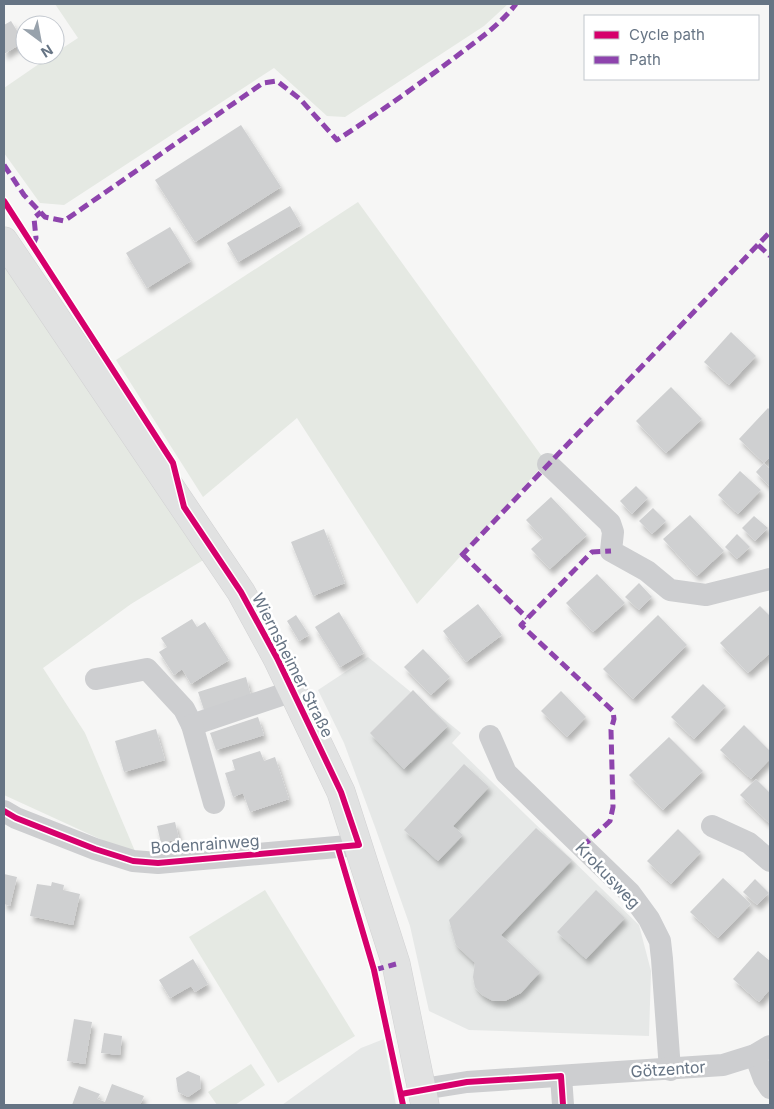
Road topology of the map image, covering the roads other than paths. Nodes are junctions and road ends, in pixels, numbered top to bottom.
1 (4, 241) edge
2 (548, 464) dead end
3 (770, 578) edge
4 (96, 679) dead end
5 (293, 691) junction
6 (192, 725) junction
7 (490, 736) dead end
8 (214, 803) dead end
9 (4, 811) edge
10 (712, 826) dead end
11 (358, 845) junction
12 (770, 861) edge
13 (762, 1050) edge
14 (670, 1070) junction
15 (561, 1076) junction
16 (770, 1088) edge
17 (424, 1097) edge
18 (563, 1105) edge

1 - 5 main road, Wiernsheimer Straße
2 - 3 street
4 - 6 street
5 - 6 street
5 - 11 main road, Wiernsheimer Straße
6 - 8 street
7 - 14 street, Krokusweg
9 - 11 street, Bodenrainweg
10 - 12 street
11 - 17 main road, Wiernsheimer Straße
13 - 14 street, Götzentor
13 - 16 street
14 - 15 street, Götzentor
15 - 17 street, Wiernsheimer Straße
15 - 18 street

